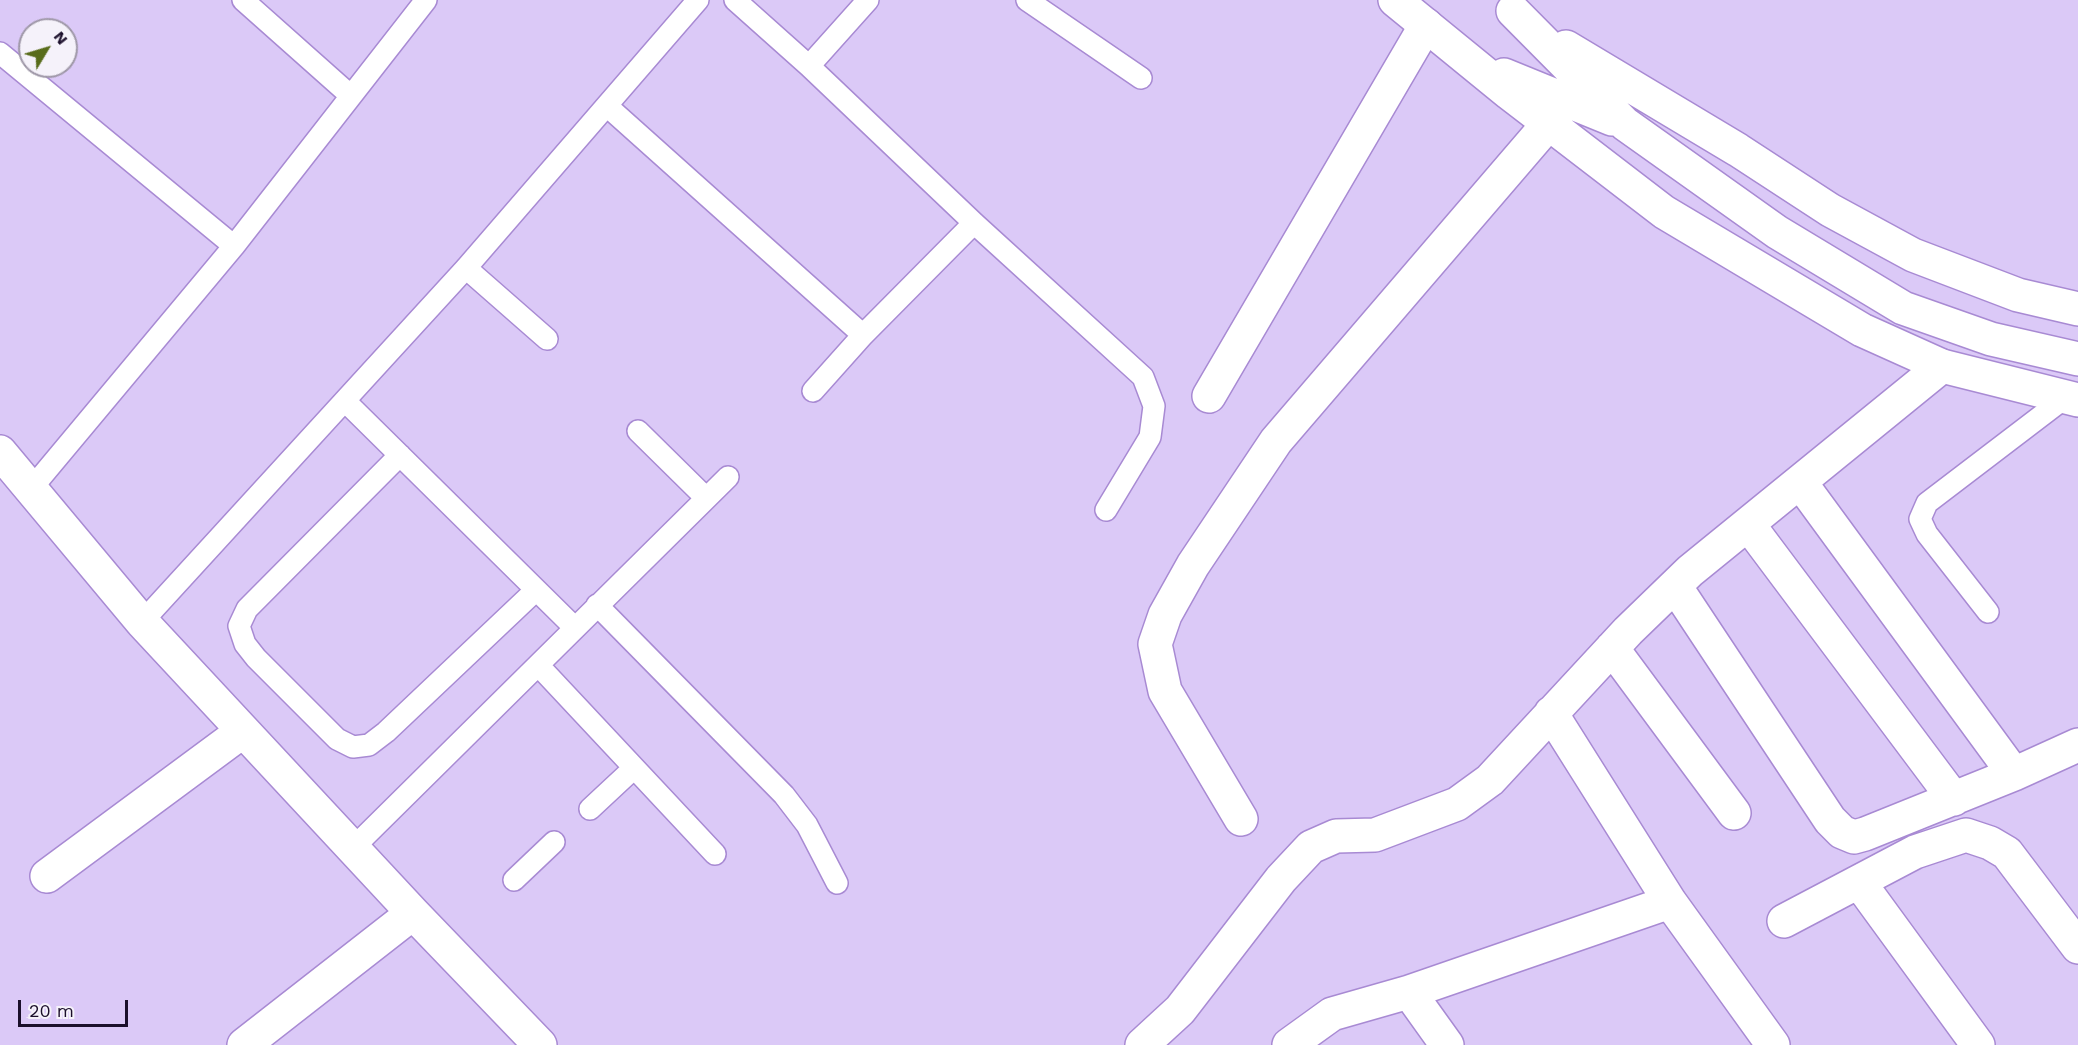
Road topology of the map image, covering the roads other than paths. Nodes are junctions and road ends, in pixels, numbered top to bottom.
1 (243, 0) edge
2 (426, 0) edge
3 (698, 0) edge
4 (735, 0) edge
5 (868, 0) edge
6 (1027, 0) edge
7 (1395, 0) edge
8 (1506, 5) edge
9 (1426, 25) junction
10 (0, 53) edge
11 (1473, 63) junction
12 (809, 66) junction
13 (1141, 78) dead end
14 (351, 96) junction
15 (606, 106) junction
16 (1549, 123) junction
17 (1625, 124) junction
18 (974, 223) junction
19 (234, 246) junction
20 (466, 268) junction
21 (2078, 309) edge
22 (863, 335) junction
23 (547, 339) dead end
24 (2078, 359) edge
25 (1942, 366) junction
26 (813, 391) dead end
27 (1209, 396) dead end
28 (2072, 399) edge
29 (345, 401) junction
30 (638, 431) dead end
31 (0, 452) edge
32 (400, 455) junction
33 (728, 477) dead end
34 (1800, 482) junction
35 (31, 489) junction
36 (706, 498) junction
37 (1106, 510) dead end
38 (1748, 524) junction
39 (1675, 586) junction
40 (536, 590) junction
41 (597, 605) junction
42 (1988, 612) dead end
43 (142, 622) junction
44 (575, 628) junction
45 (1612, 648) junction
46 (538, 665) junction
47 (1551, 713) junction
48 (243, 730) junction
49 (2078, 745) edge
50 (634, 768) junction
51 (2014, 774) junction
52 (1954, 799) junction
53 (590, 808) dead end
54 (1734, 813) dead end
55 (1241, 819) dead end
56 (554, 842) dead end
57 (353, 848) junction
58 (714, 854) dead end
59 (47, 876) dead end
60 (514, 880) dead end
61 (1859, 882) junction
62 (837, 883) dead end
63 (1670, 902) junction
64 (413, 914) junction
65 (1784, 921) dead end
66 (2078, 947) edge
67 (1409, 992) junction
68 (244, 1045) edge
69 (540, 1045) edge
70 (1142, 1045) edge
71 (1289, 1045) edge
72 (1448, 1045) edge
73 (1773, 1045) edge
74 (1978, 1045) edge

1 - 14 lane
2 - 14 lane
3 - 15 lane
4 - 12 lane
5 - 12 lane
6 - 13 lane
7 - 9 street
8 - 17 street
8 - 21 street
9 - 11 street
9 - 27 street
10 - 19 lane
11 - 16 street
11 - 17 street
12 - 18 lane
14 - 19 lane
15 - 20 lane
15 - 22 lane
16 - 25 street
16 - 55 street
17 - 24 street
18 - 22 lane
18 - 37 lane
19 - 35 lane
20 - 23 lane
20 - 29 lane
22 - 26 lane
25 - 28 street
25 - 34 street
28 - 42 lane
29 - 32 lane
29 - 43 lane
30 - 36 lane
31 - 35 street
32 - 40 lane
32 - 40 lane
33 - 36 lane
34 - 38 street
34 - 51 street
35 - 43 street
36 - 41 lane
38 - 39 street
38 - 52 street
39 - 45 street
39 - 52 street
40 - 44 lane
41 - 44 lane
41 - 62 lane
43 - 48 street
44 - 46 lane
45 - 47 street
45 - 54 street
46 - 50 lane
46 - 57 lane
47 - 63 street
47 - 70 street
48 - 57 street
48 - 59 street
49 - 51 street
50 - 53 lane
50 - 58 lane
51 - 52 street
56 - 60 lane
57 - 64 street
61 - 65 street
61 - 66 street
61 - 74 street
63 - 67 street
63 - 73 street
64 - 68 street
64 - 69 street
67 - 71 street
67 - 72 street

